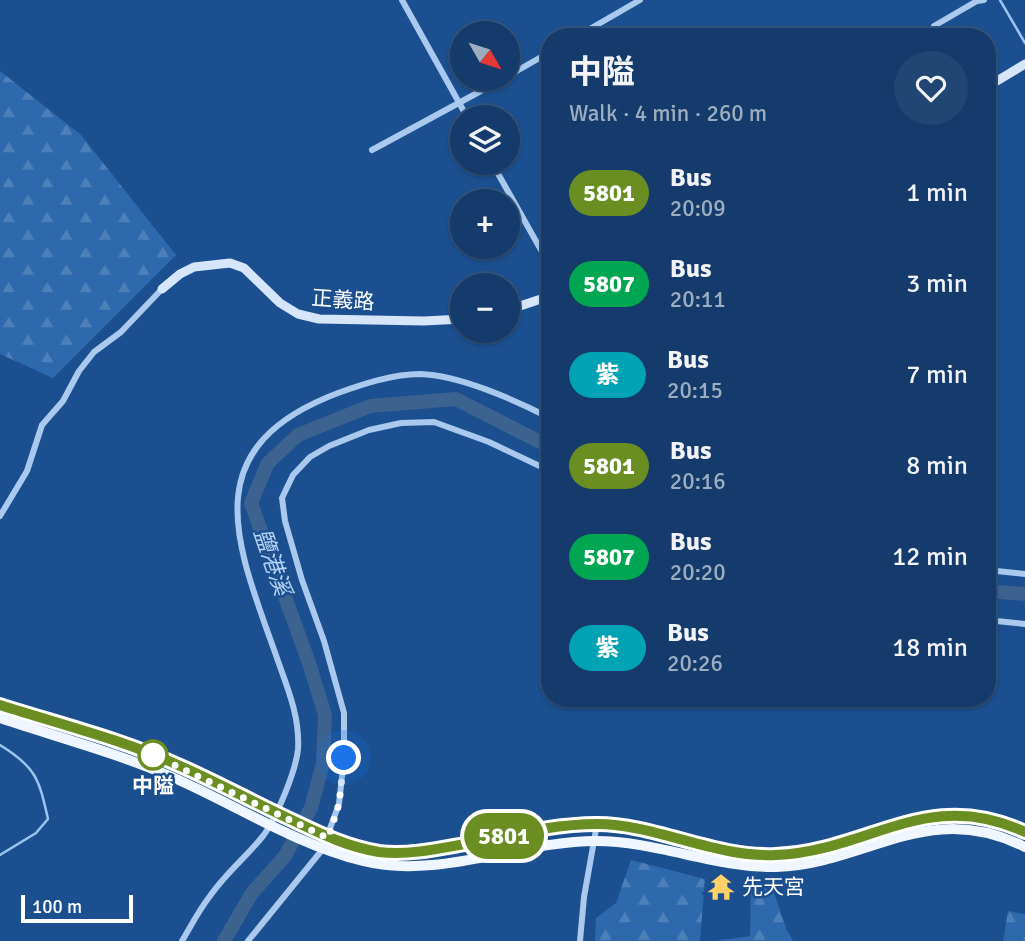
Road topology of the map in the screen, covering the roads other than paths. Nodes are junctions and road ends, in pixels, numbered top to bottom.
1 (402, 0) edge
2 (639, 0) edge
3 (984, 0) edge
4 (934, 26) dead end
5 (591, 28) edge
6 (541, 57) edge
7 (1025, 64) edge
8 (520, 69) edge
9 (996, 82) edge
10 (482, 91) edge
11 (460, 104) junction
12 (372, 150) dead end
13 (499, 175) edge
14 (541, 249) edge
15 (162, 289) joint
16 (541, 299) edge
17 (520, 306) edge
18 (450, 320) edge
19 (541, 413) edge
20 (541, 467) edge
21 (0, 516) edge
22 (996, 571) edge
23 (1025, 574) edge
24 (996, 621) edge
25 (1025, 624) edge
26 (0, 705) edge
27 (0, 718) edge
28 (276, 813) junction
29 (597, 824) junction
30 (270, 825) junction
31 (1025, 832) edge
32 (328, 838) junction
33 (595, 841) junction
34 (1025, 846) edge
35 (322, 849) junction
36 (182, 941) edge
37 (248, 941) edge
38 (580, 941) edge

1 - 11 street
2 - 5 street
3 - 4 street
6 - 8 street
7 - 9 street
10 - 11 street
11 - 12 street
13 - 14 street
15 - 18 street, 正義路
15 - 21 street
16 - 17 street
19 - 28 street
20 - 32 street
22 - 23 street
24 - 25 street
26 - 28 main road
27 - 30 main road
28 - 30 street
28 - 32 main road
29 - 31 main road
29 - 32 main road
29 - 33 street
30 - 35 main road
30 - 36 street
32 - 35 street
33 - 34 main road
33 - 35 main road
33 - 38 street
35 - 37 street

